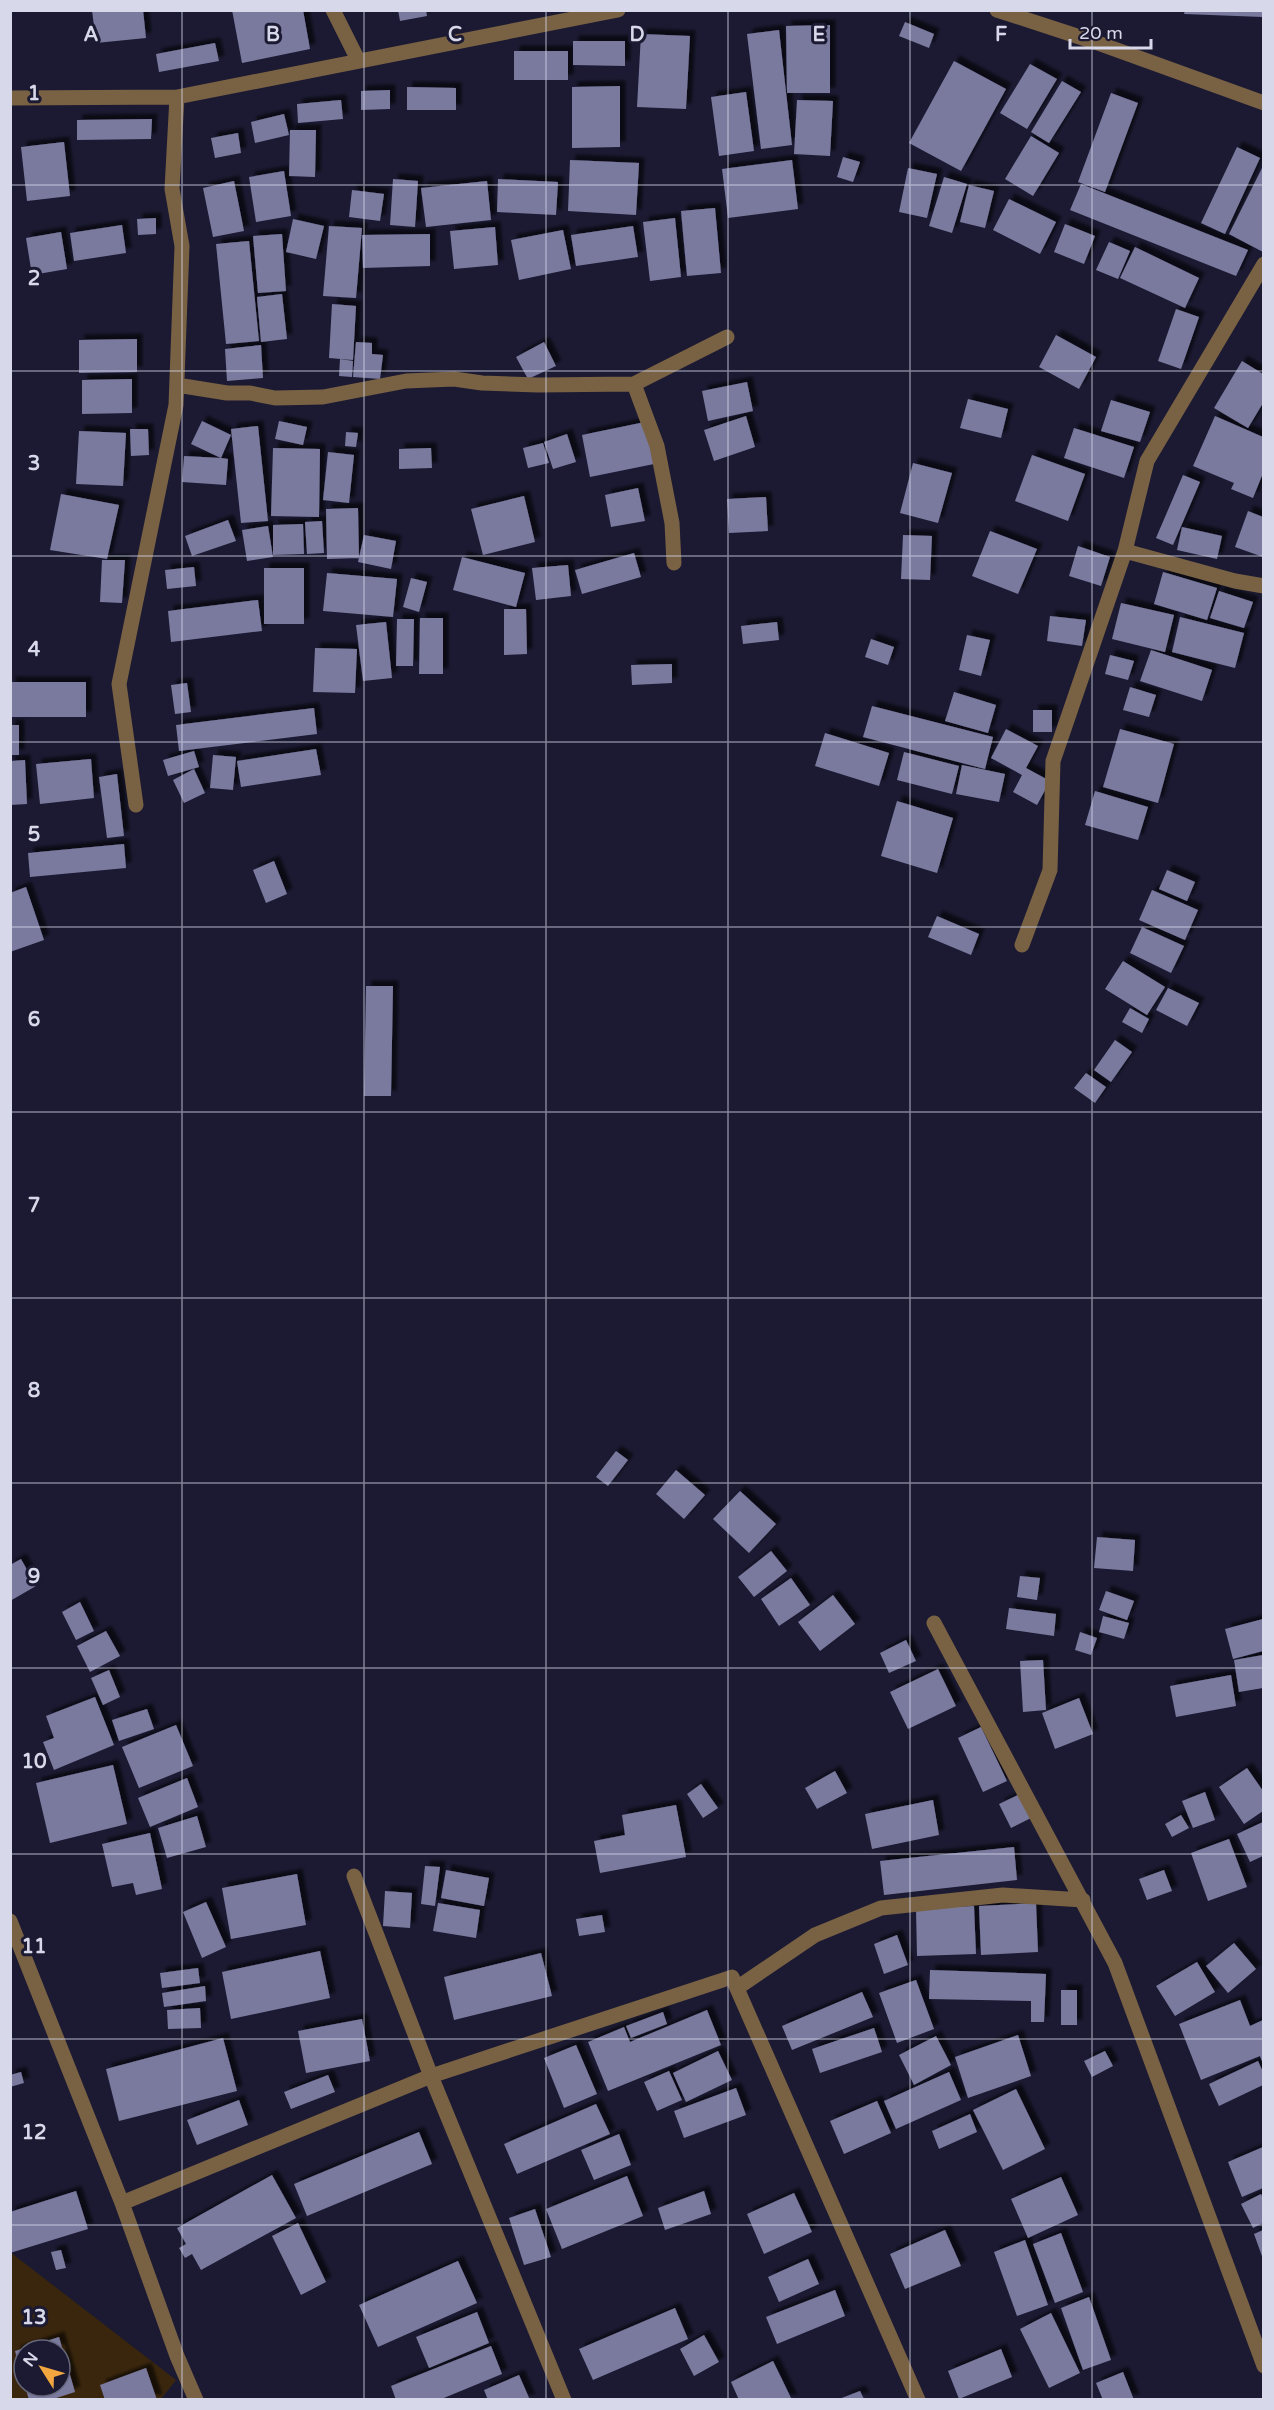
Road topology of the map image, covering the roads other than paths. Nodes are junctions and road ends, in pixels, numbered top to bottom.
1 (333, 10) edge
2 (618, 10) edge
3 (997, 10) edge
4 (357, 60) junction
5 (177, 97) junction
6 (10, 98) edge
7 (1263, 103) edge
8 (1263, 264) edge
9 (727, 337) dead end
10 (634, 384) junction
11 (177, 386) junction
12 (1125, 551) junction
13 (674, 563) dead end
14 (1263, 586) edge
15 (136, 805) dead end
16 (1023, 945) dead end
17 (934, 1623) dead end
18 (354, 1876) dead end
19 (1083, 1900) junction
20 (10, 1921) edge
21 (737, 1988) junction
22 (431, 2076) junction
23 (122, 2203) junction
24 (1263, 2366) edge
25 (196, 2400) edge
26 (564, 2400) edge
27 (918, 2400) edge

1 - 4 street
2 - 4 street
3 - 7 street
4 - 5 street
5 - 6 street
5 - 11 street
8 - 12 street
9 - 10 street
10 - 11 street
10 - 13 street
11 - 15 street
12 - 14 street
12 - 16 street
17 - 19 street
18 - 22 street
19 - 21 street
19 - 24 street
20 - 23 street
21 - 22 street
21 - 27 street
22 - 23 street
22 - 26 street
23 - 25 street

